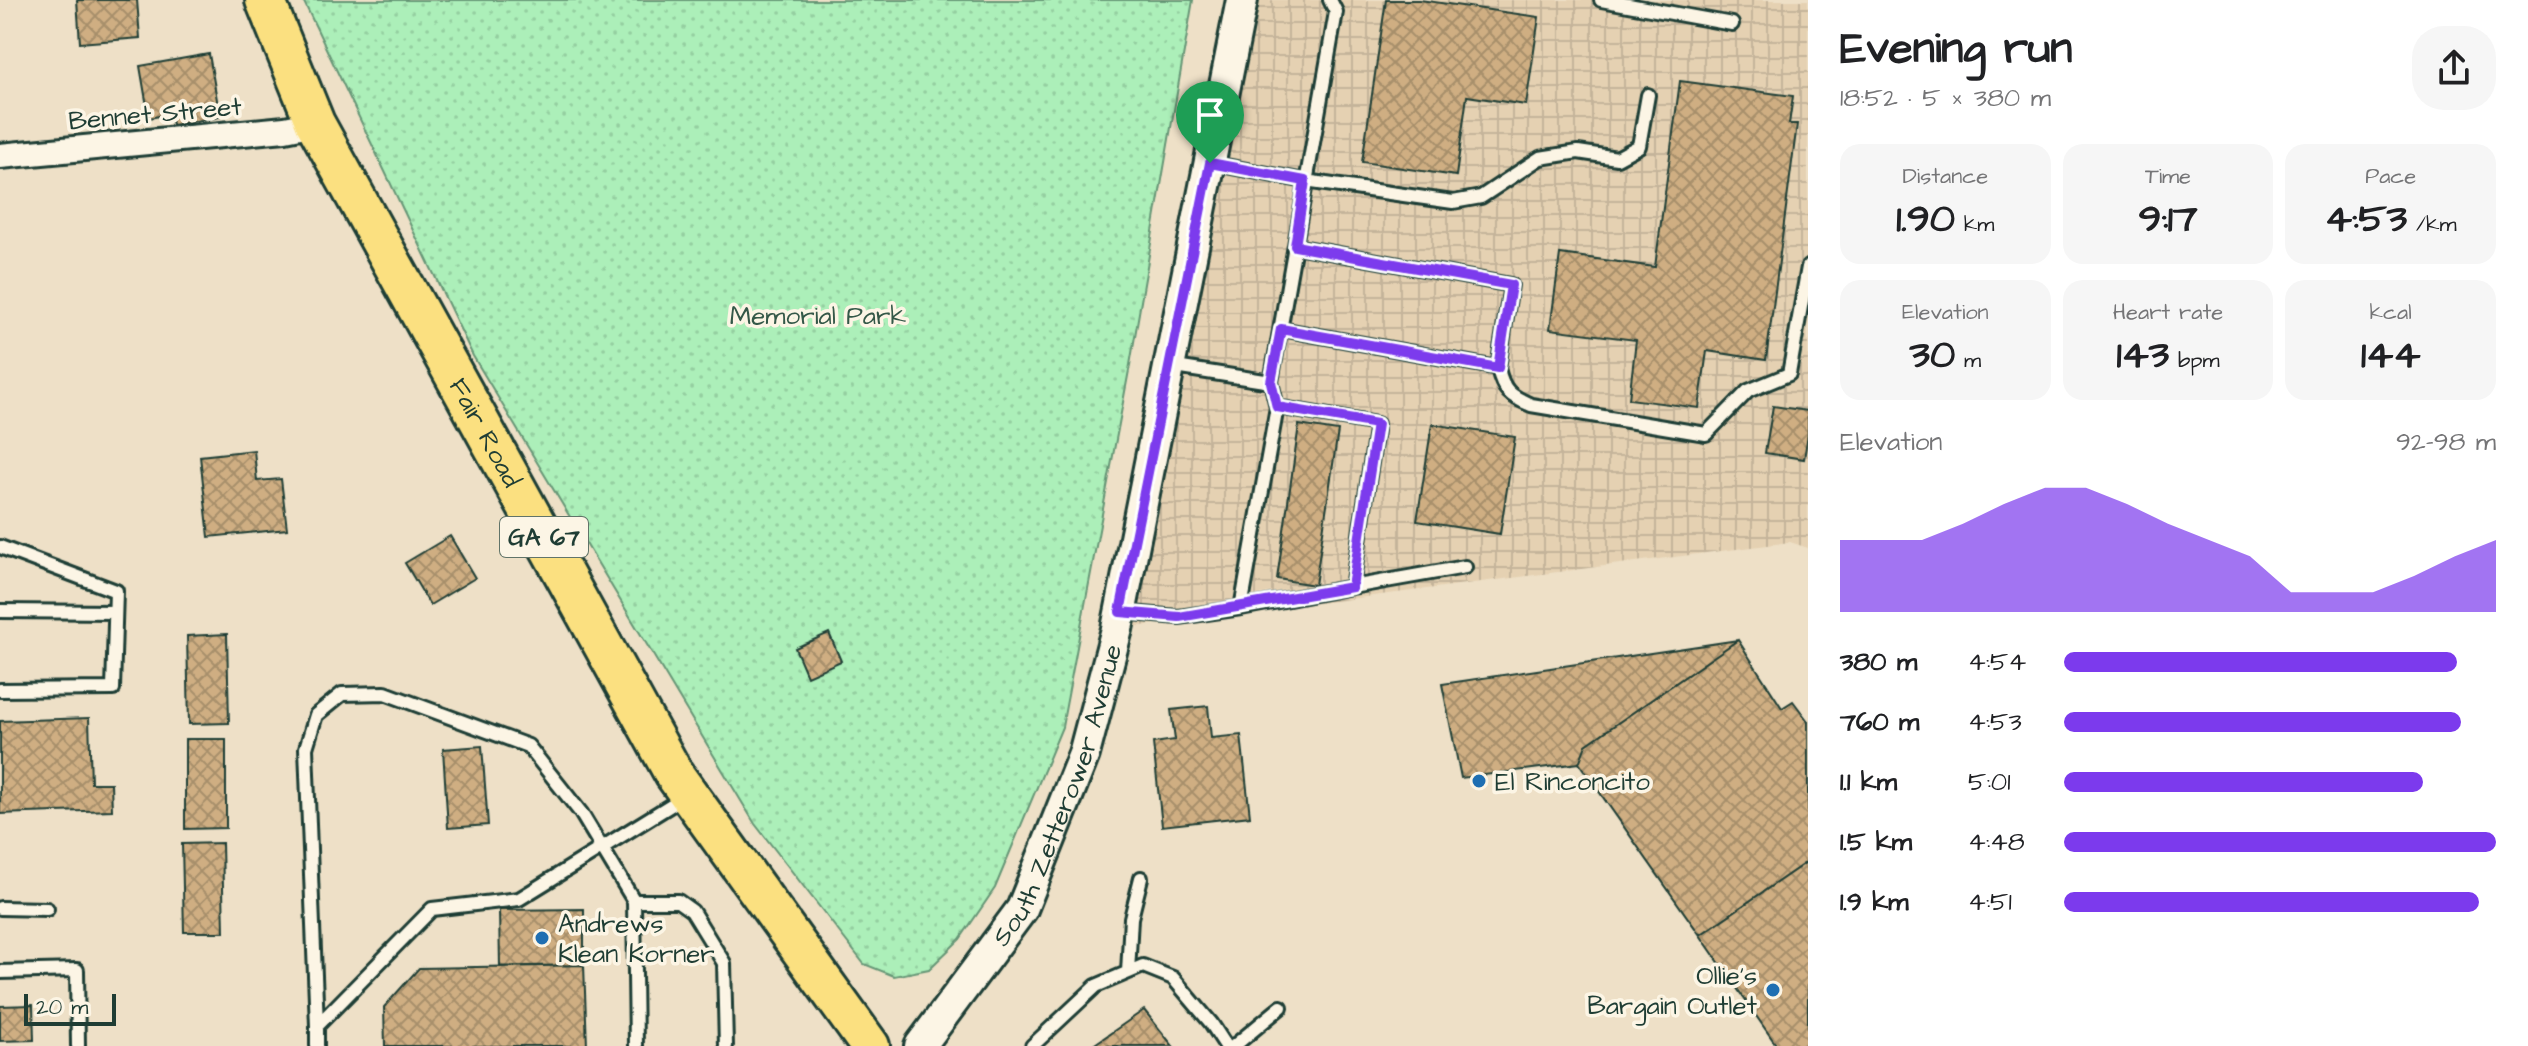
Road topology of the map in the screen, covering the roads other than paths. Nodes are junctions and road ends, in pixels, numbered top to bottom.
1 (265, 0) edge
2 (1242, 0) edge
3 (1330, 0) edge
4 (1601, 0) edge
5 (1732, 24) dead end
6 (1648, 95) dead end
7 (315, 123) junction
8 (0, 156) edge
9 (1210, 163) junction
10 (1305, 181) junction
11 (1295, 246) junction
12 (1808, 267) edge
13 (1281, 329) junction
14 (1169, 366) junction
15 (1498, 368) junction
16 (1271, 382) junction
17 (1277, 407) junction
18 (0, 547) edge
19 (1465, 567) dead end
20 (1352, 587) junction
21 (1241, 608) junction
22 (0, 611) edge
23 (115, 612) junction
24 (1120, 612) junction
25 (0, 690) edge
26 (689, 794) junction
27 (604, 849) junction
28 (1141, 878) dead end
29 (634, 901) junction
30 (0, 908) edge
31 (47, 909) dead end
32 (0, 972) edge
33 (1128, 972) junction
34 (1281, 1007) dead end
35 (317, 1026) junction
36 (78, 1046) edge
37 (317, 1046) edge
38 (636, 1046) edge
39 (726, 1046) edge
40 (870, 1046) edge
41 (920, 1046) edge
42 (1032, 1046) edge
43 (1226, 1046) edge
44 (1234, 1046) edge

1 - 7 main road, Fair Road / GA 67
2 - 9 street, South Zetterower Avenue
3 - 10 lane
4 - 5 lane
6 - 10 lane
7 - 8 street, Bennet Street
7 - 26 main road, Fair Road / GA 67
9 - 10 lane
9 - 14 street, South Zetterower Avenue
10 - 11 lane
11 - 13 lane
11 - 15 lane
12 - 15 lane
13 - 15 lane
13 - 16 lane
14 - 16 lane
14 - 24 street, South Zetterower Avenue
16 - 17 lane
17 - 20 lane
17 - 21 lane
18 - 23 lane
19 - 20 lane
20 - 21 lane
21 - 24 lane
22 - 23 lane
23 - 25 lane
24 - 41 street, South Zetterower Avenue
26 - 27 lane
26 - 40 main road, Fair Road / GA 67
27 - 29 lane
27 - 35 lane
27 - 35 lane
28 - 33 lane
29 - 38 lane
29 - 39 lane
30 - 31 lane
32 - 36 lane
33 - 42 lane
33 - 43 lane
34 - 44 lane
35 - 37 lane

